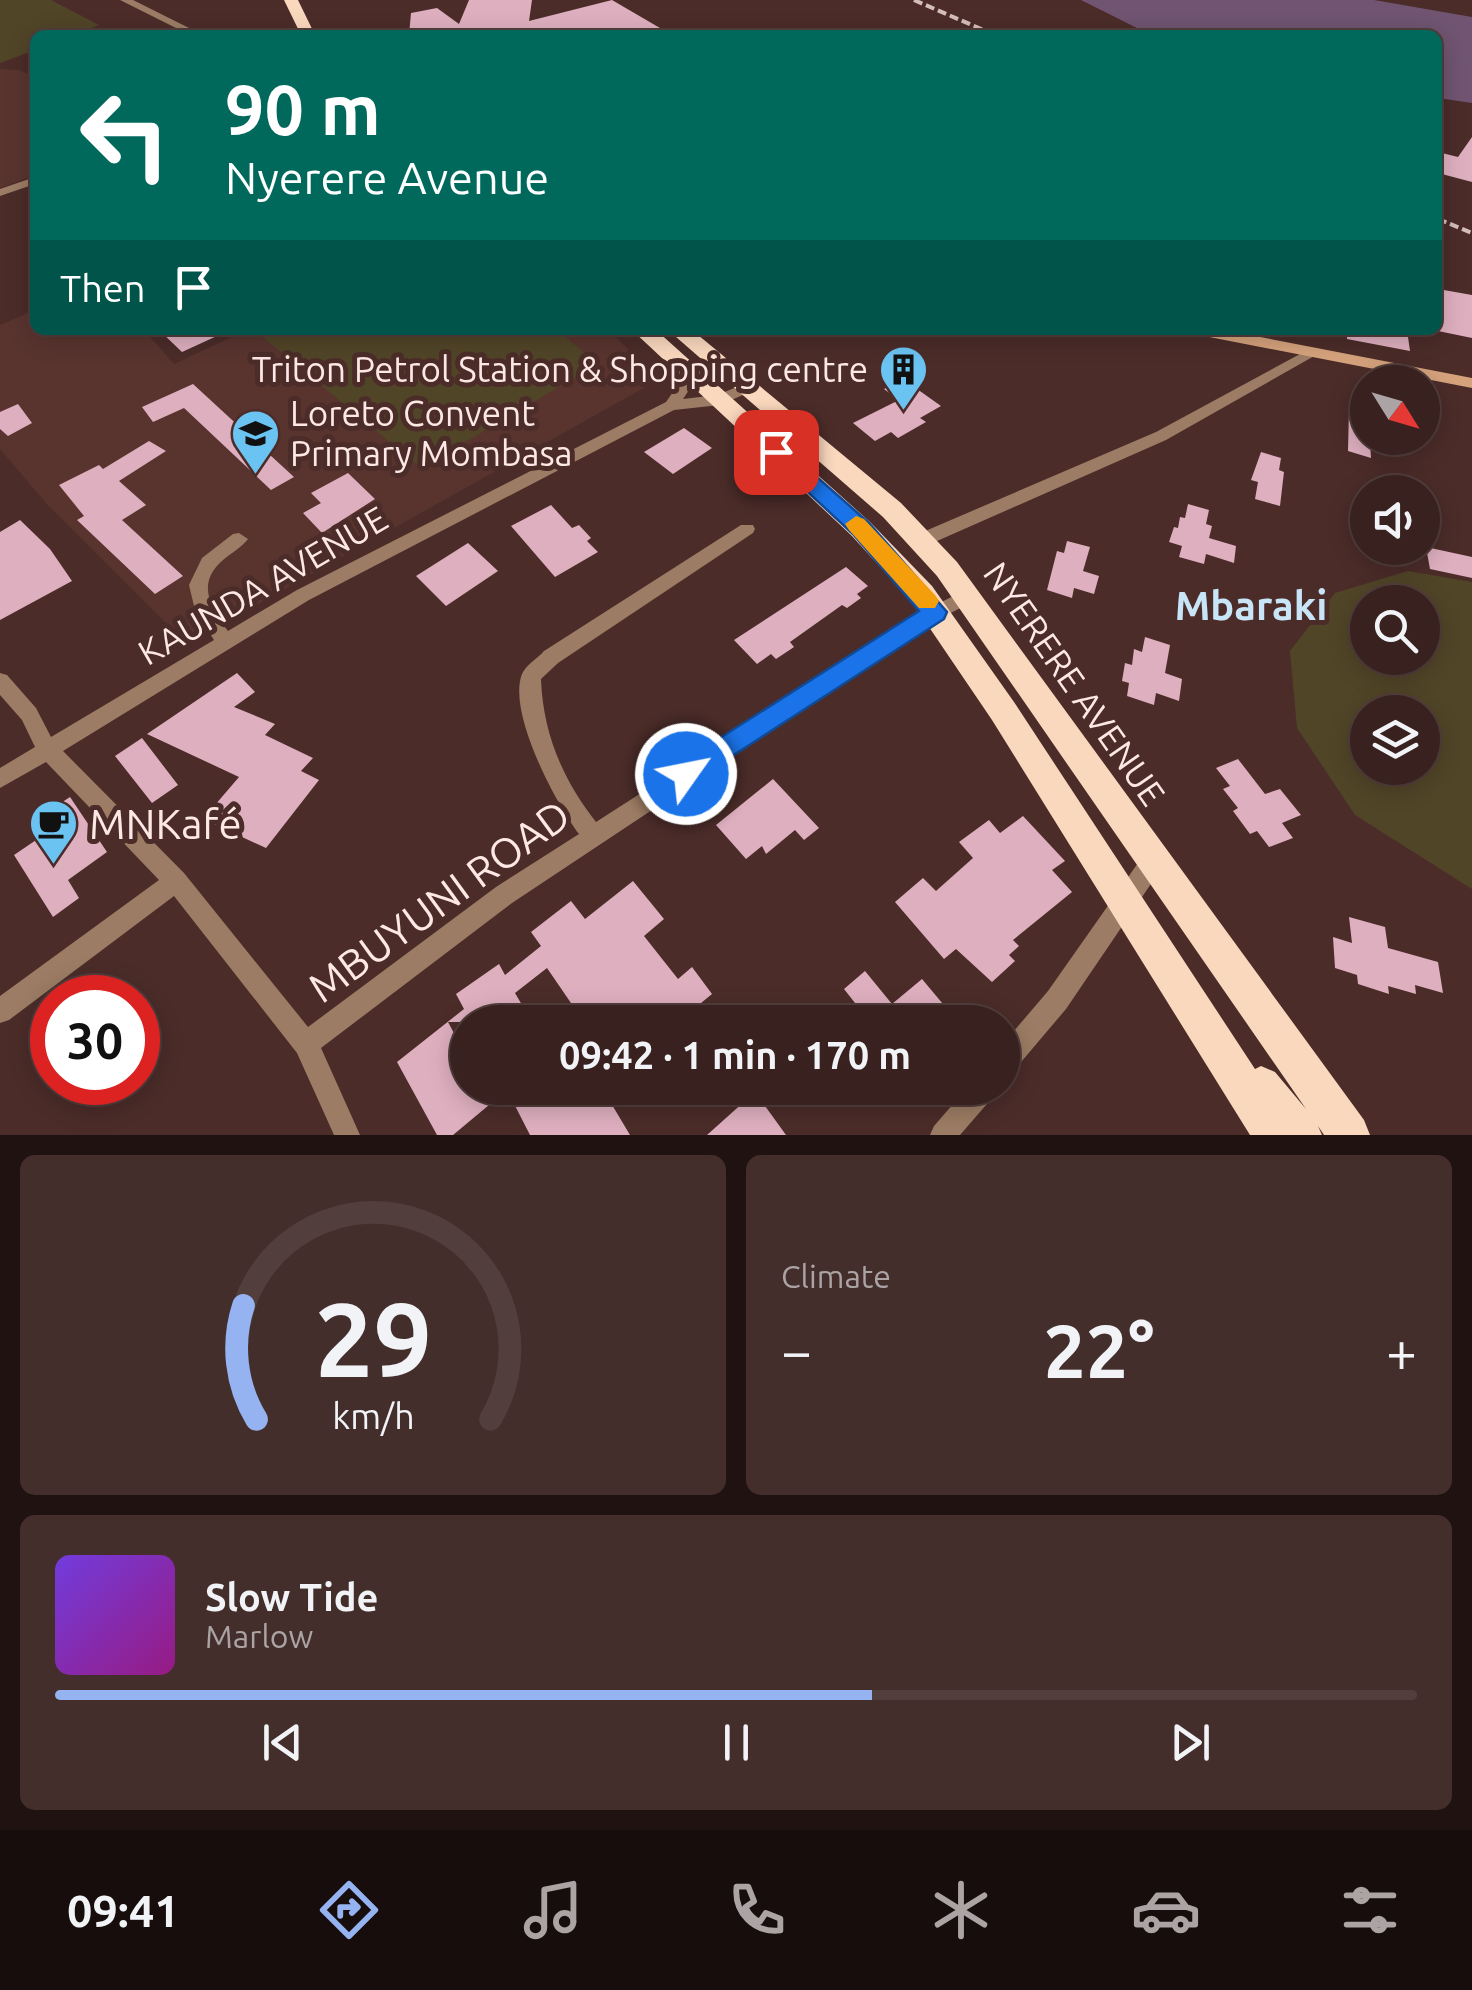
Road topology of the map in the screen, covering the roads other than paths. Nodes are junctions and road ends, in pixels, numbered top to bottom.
1 (125, 0) edge
2 (277, 0) edge
3 (291, 0) edge
4 (188, 30) edge
5 (291, 30) edge
6 (306, 30) edge
7 (30, 182) edge
8 (0, 192) edge
9 (651, 335) edge
10 (682, 335) edge
11 (1224, 335) edge
12 (1311, 352) junction
13 (706, 370) junction
14 (1472, 383) edge
15 (733, 394) junction
16 (672, 405) junction
17 (892, 510) junction
18 (861, 528) junction
19 (747, 529) dead end
20 (239, 539) dead end
21 (922, 540) junction
22 (968, 596) junction
23 (935, 612) junction
24 (226, 641) junction
25 (0, 680) edge
26 (47, 749) junction
27 (0, 779) edge
28 (593, 835) junction
29 (1153, 861) junction
30 (176, 881) junction
31 (1125, 902) junction
32 (1172, 976) junction
33 (0, 1010) edge
34 (306, 1044) junction
35 (1020, 1044) edge
36 (969, 1105) edge
37 (347, 1135) edge
38 (942, 1135) edge
39 (1274, 1135) edge
40 (1301, 1135) edge
41 (1348, 1135) edge

1 - 4 street
2 - 5 highway
3 - 6 highway
7 - 8 street
9 - 13 highway, NYERERE AVENUE
10 - 13 highway, NYERERE AVENUE
11 - 12 main road
12 - 14 main road
12 - 21 street
13 - 15 highway, NYERERE AVENUE
13 - 16 street, KAUNDA AVENUE
15 - 16 street, KAUNDA AVENUE
15 - 17 highway, NYERERE AVENUE
15 - 18 highway, NYERERE AVENUE
16 - 24 street, KAUNDA AVENUE
17 - 18 highway
17 - 21 highway, NYERERE AVENUE
18 - 23 highway, NYERERE AVENUE
19 - 28 street
20 - 24 street
21 - 22 highway, NYERERE AVENUE
22 - 23 street, MBUYUNI ROAD
22 - 29 highway, NYERERE AVENUE
23 - 28 street, MBUYUNI ROAD
23 - 31 highway, NYERERE AVENUE
24 - 26 street, KAUNDA AVENUE
25 - 26 street, MBUYUNI ROAD
26 - 27 street, KAUNDA AVENUE
26 - 30 street, MBUYUNI ROAD
28 - 34 street, MBUYUNI ROAD
29 - 31 street
29 - 41 highway, NYERERE AVENUE
30 - 33 street
30 - 34 street, MBUYUNI ROAD
31 - 32 highway, NYERERE AVENUE
31 - 35 street
32 - 39 highway, NYERERE AVENUE
32 - 40 highway
34 - 37 street
36 - 38 street

